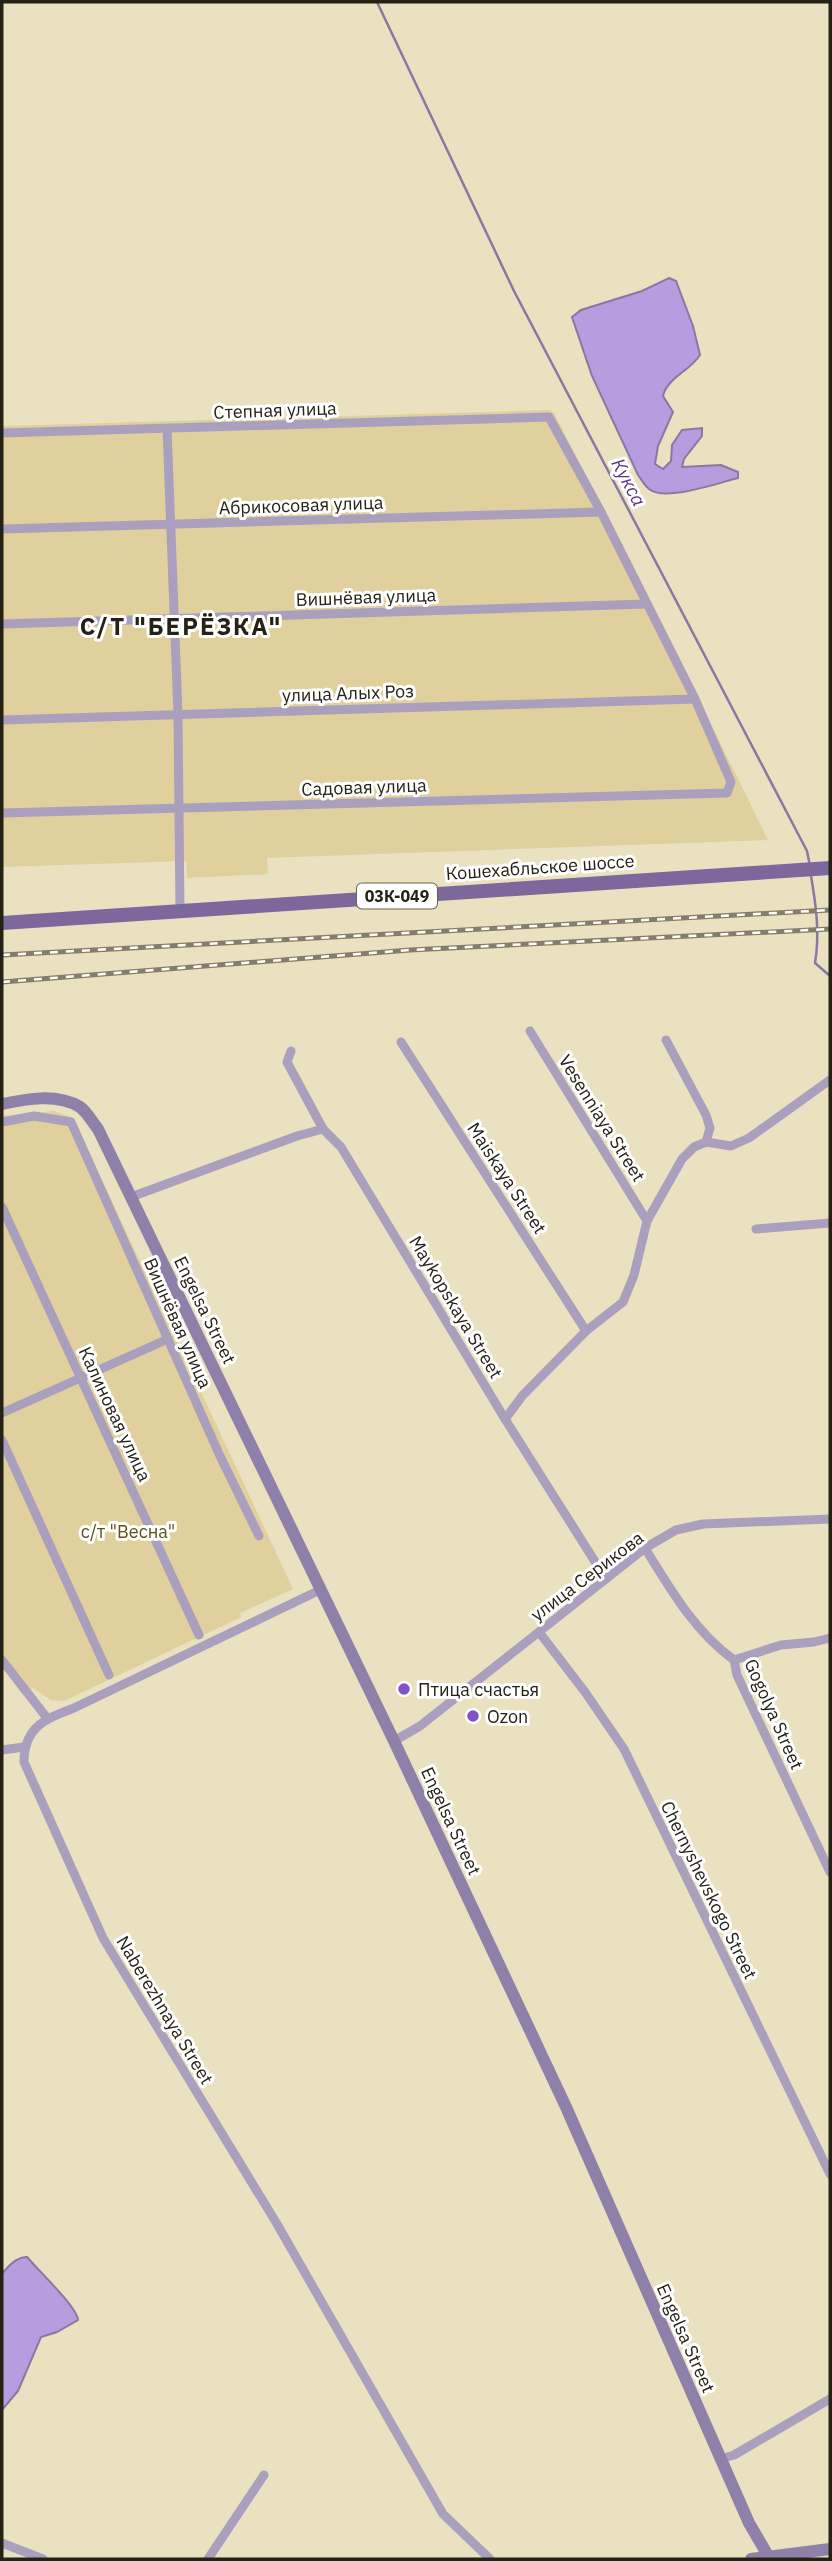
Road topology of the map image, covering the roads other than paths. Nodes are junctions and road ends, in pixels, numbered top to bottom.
1 (167, 429) junction
2 (2, 433) edge
3 (601, 512) junction
4 (173, 524) junction
5 (2, 529) edge
6 (648, 604) junction
7 (175, 620) junction
8 (2, 624) edge
9 (695, 699) junction
10 (178, 714) junction
11 (2, 719) edge
12 (180, 808) junction
13 (2, 813) edge
14 (829, 868) edge
15 (180, 911) junction
16 (2, 923) edge
17 (530, 1031) dead end
18 (666, 1040) dead end
19 (401, 1042) dead end
20 (291, 1051) dead end
21 (830, 1080) edge
22 (2, 1104) edge
23 (2, 1122) edge
24 (323, 1129) junction
25 (706, 1142) junction
26 (131, 1197) junction
27 (2, 1207) edge
28 (647, 1221) junction
29 (830, 1223) edge
30 (757, 1229) dead end
31 (586, 1331) junction
32 (168, 1339) junction
33 (81, 1377) junction
34 (2, 1413) edge
35 (505, 1419) junction
36 (2, 1440) edge
37 (830, 1520) edge
38 (259, 1536) dead end
39 (645, 1548) junction
40 (606, 1578) junction
41 (320, 1590) junction
42 (539, 1632) junction
43 (199, 1635) dead end
44 (830, 1637) edge
45 (2, 1660) edge
46 (734, 1660) junction
47 (110, 1675) dead end
48 (47, 1718) junction
49 (394, 1741) junction
50 (24, 1747) junction
51 (3, 1750) edge
52 (830, 1872) edge
53 (830, 2174) edge
54 (830, 2399) edge
55 (720, 2459) junction
56 (264, 2475) dead end
57 (2, 2543) edge
58 (830, 2549) edge
59 (769, 2558) edge
60 (43, 2559) edge
61 (208, 2559) edge
62 (490, 2559) edge
63 (751, 2559) edge

1 - 2 street, Степная улица
1 - 3 street, Степная улица
1 - 4 street
3 - 4 street, Абрикосовая улица
3 - 6 street
4 - 5 street, Абрикосовая улица
4 - 7 street
6 - 7 street, Вишнёвая улица
6 - 9 street
7 - 8 street, Вишнёвая улица
7 - 10 street
9 - 10 street, улица Алых Роз
9 - 12 street, Садовая улица
10 - 11 street, улица Алых Роз
10 - 12 street
12 - 13 street, Садовая улица
12 - 15 street
14 - 15 main road, Кошехабльское шоссе / 03К-049
15 - 16 main road, Кошехабльское шоссе / 03К-049
17 - 28 street, Vesenniaya Street
18 - 25 street
19 - 31 street, Maiskaya Street
20 - 24 street, Maykopskaya Street
21 - 25 street
22 - 26 street, Engelsa Street
23 - 32 street, Вишнёвая улица
24 - 26 street
24 - 35 street, Maykopskaya Street
25 - 28 street
26 - 41 street, Engelsa Street
27 - 33 street, Калиновая улица
28 - 31 street
29 - 30 street
31 - 35 street
32 - 33 street
32 - 38 street, Вишнёвая улица
33 - 34 street
33 - 43 street, Калиновая улица
35 - 40 street, Maykopskaya Street
36 - 47 street
37 - 39 street, улица Серикова
39 - 40 street, улица Серикова
39 - 46 street, Gogolya Street
40 - 42 street, улица Серикова
41 - 48 street
41 - 49 street, Engelsa Street
42 - 49 street, улица Серикова
42 - 53 street, Chernyshevskogo Street
44 - 46 street
45 - 48 street
46 - 52 street, Gogolya Street
48 - 50 street
49 - 55 street, Engelsa Street
50 - 51 street
50 - 62 street, Naberezhnaya Street
54 - 55 street
55 - 59 street, Engelsa Street
56 - 61 street
57 - 60 street
58 - 59 street
59 - 63 street

